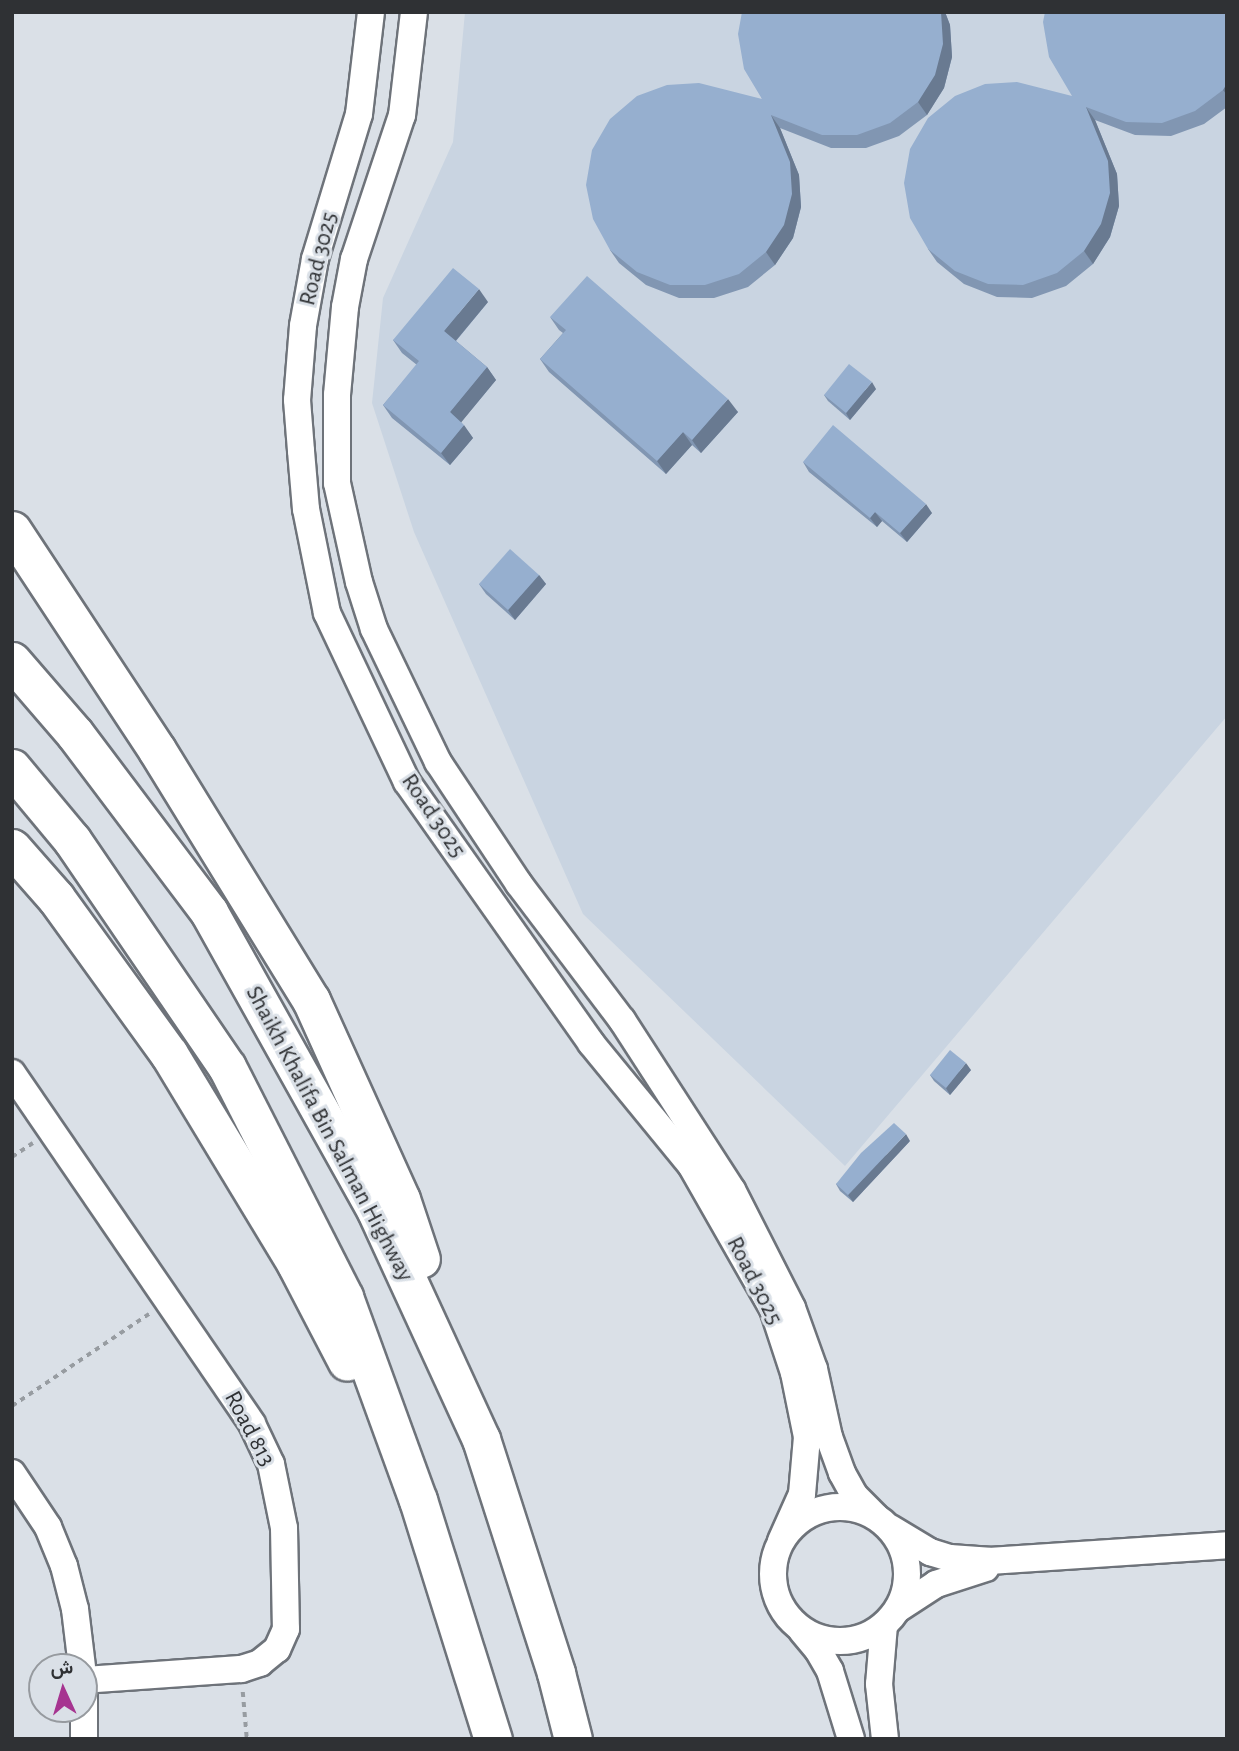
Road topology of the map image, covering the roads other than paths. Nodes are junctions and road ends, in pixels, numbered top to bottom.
1 (371, 12) edge
2 (414, 12) edge
3 (12, 530) edge
4 (12, 661) edge
5 (438, 762) junction
6 (12, 768) edge
7 (407, 782) junction
8 (12, 848) edge
9 (599, 989) junction
10 (569, 1010) junction
11 (12, 1073) edge
12 (657, 1074) junction
13 (631, 1092) junction
14 (481, 1439) junction
15 (12, 1473) edge
16 (418, 1500) junction
17 (883, 1522) junction
18 (781, 1541) junction
19 (1227, 1545) edge
20 (1019, 1560) junction
21 (891, 1617) junction
22 (798, 1627) junction
23 (80, 1653) edge
24 (98, 1679) edge
25 (493, 1739) edge
26 (573, 1739) edge
27 (852, 1739) edge
28 (885, 1739) edge

1 - 7 street, Road 3025
2 - 5 street, Road 3025
3 - 14 highway
4 - 14 highway, Shaikh Khalifa Bin Salman Highway
5 - 7 street
5 - 9 street, Road 3025
6 - 16 highway
7 - 10 street, Road 3025
8 - 16 highway
9 - 10 street
9 - 12 street, Road 3025
10 - 13 street, Road 3025
11 - 24 street, Road 813
12 - 13 street
12 - 17 street, Road 3025
13 - 18 street, Road 3025
14 - 26 highway, Shaikh Khalifa Bin Salman Highway
15 - 23 street
16 - 25 highway
17 - 18 street
17 - 20 street
17 - 21 street
18 - 22 street
19 - 20 street
20 - 21 street
21 - 22 street
21 - 28 street
22 - 27 street

